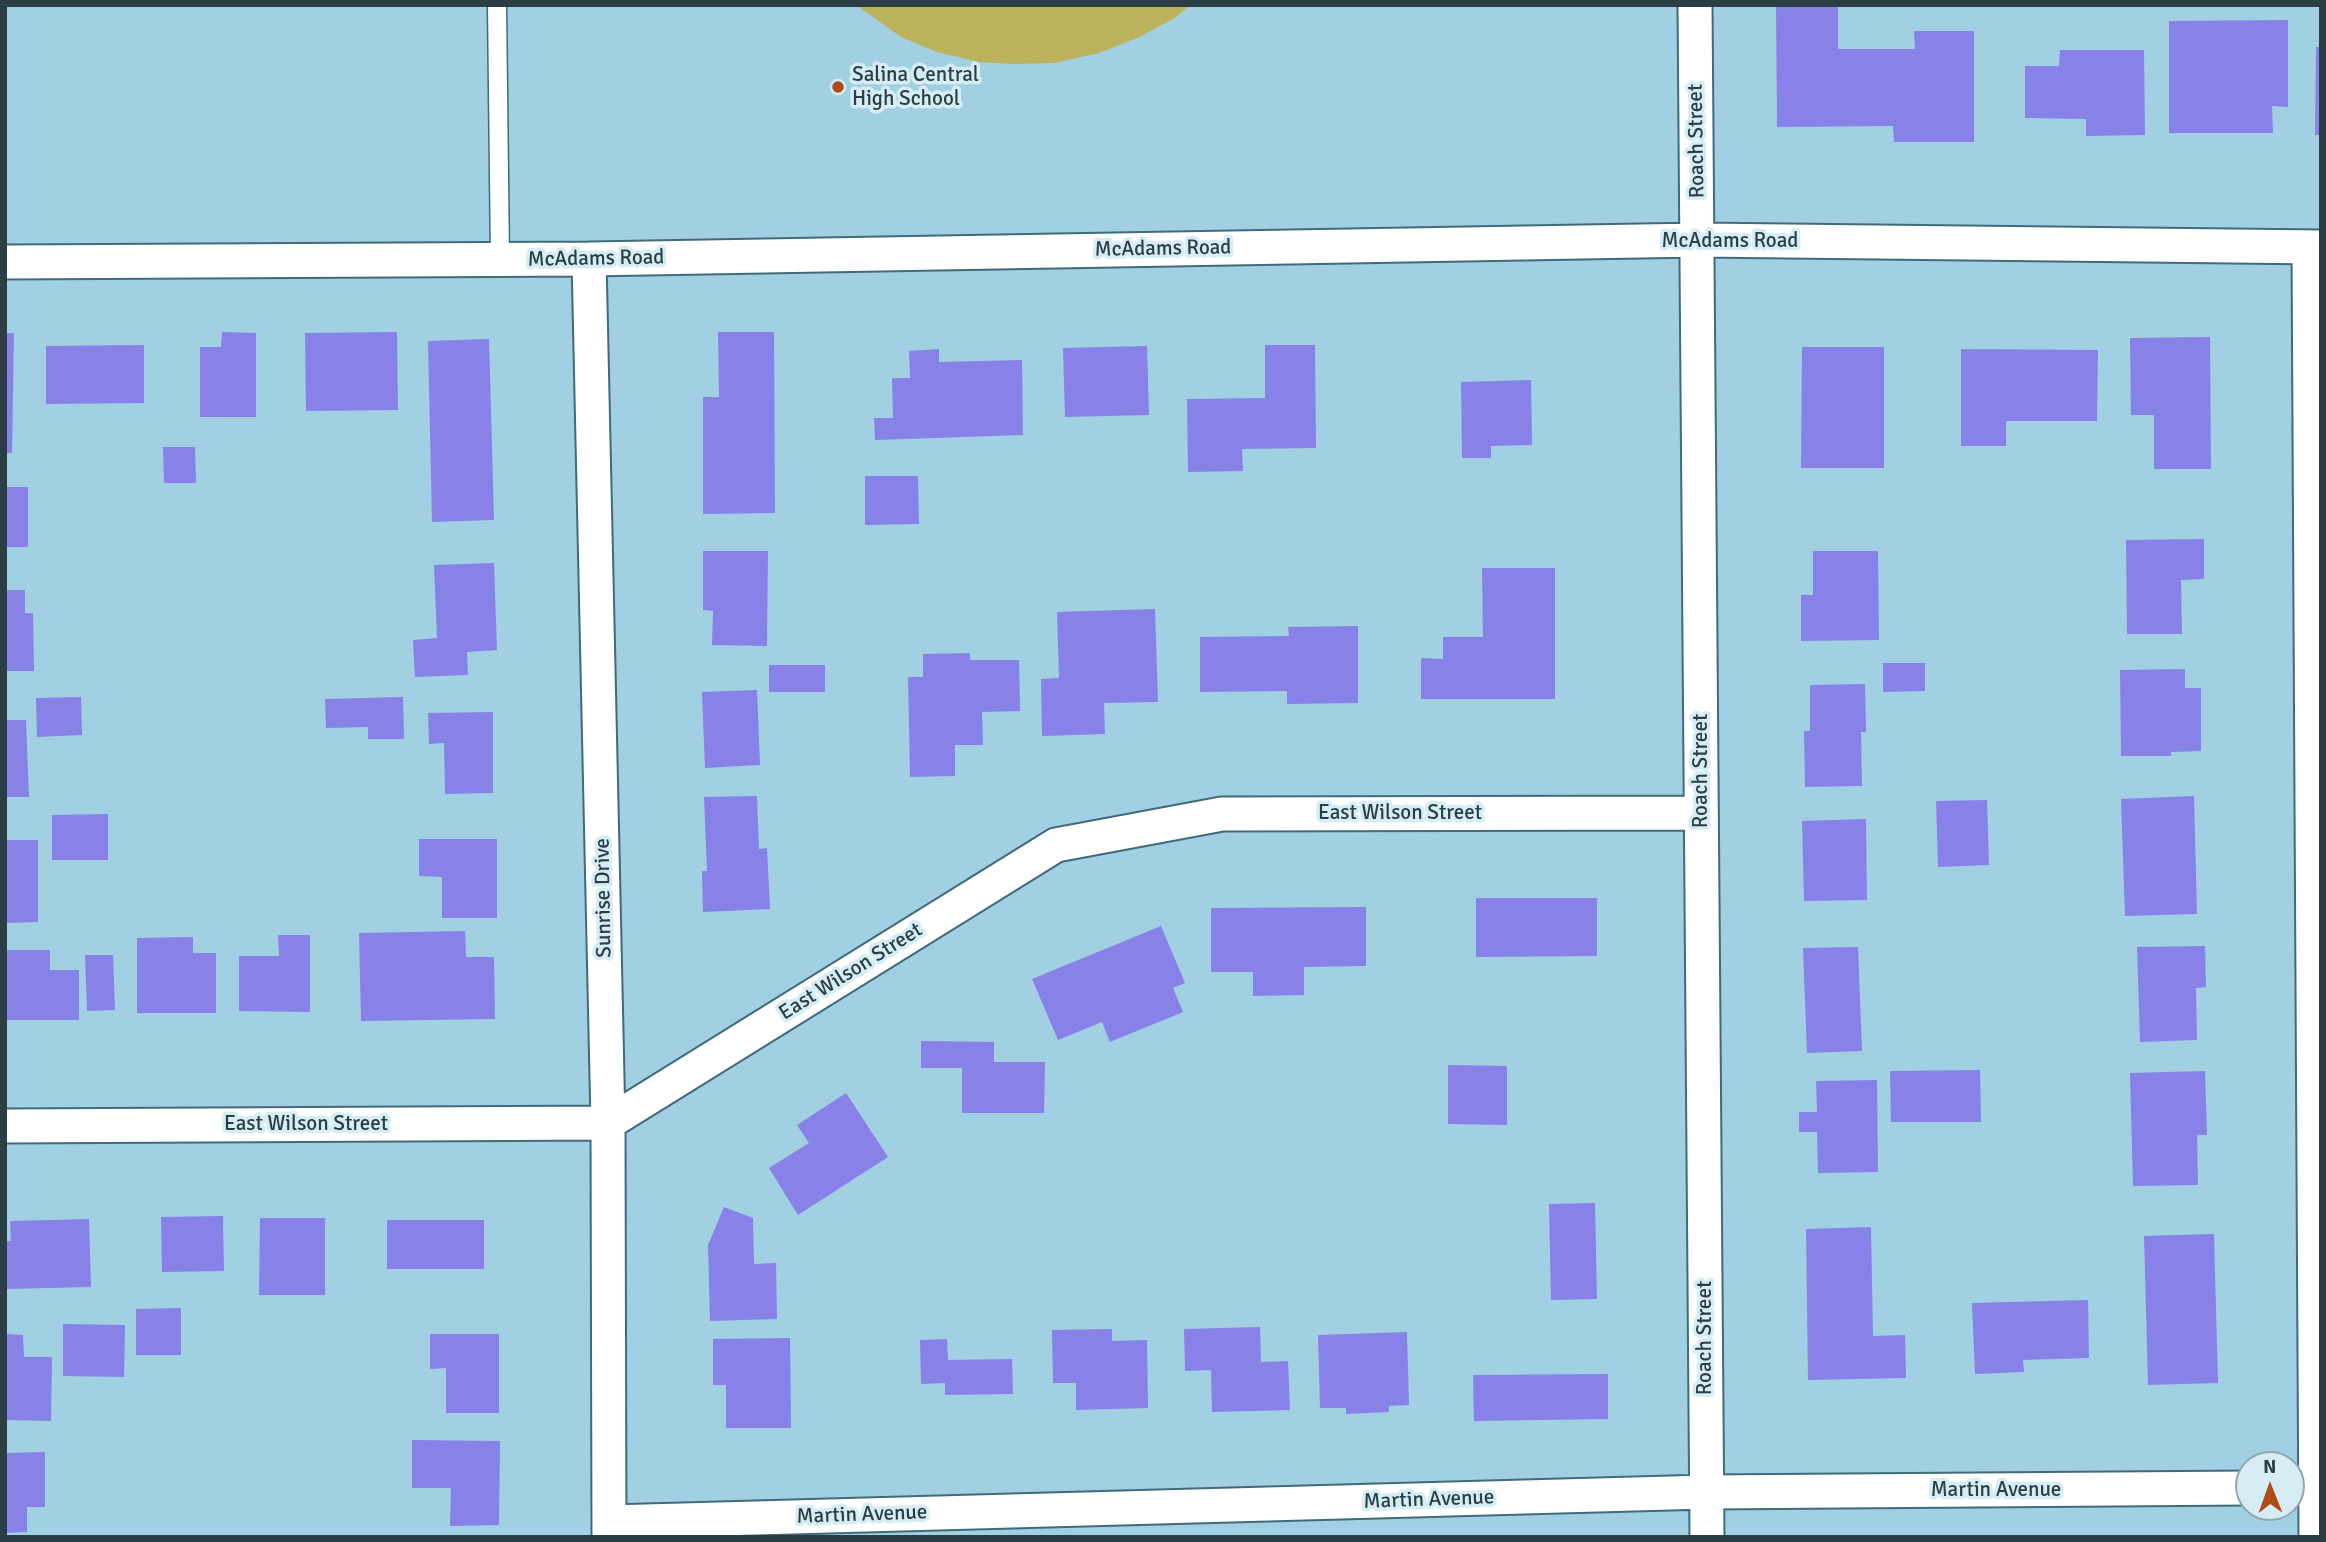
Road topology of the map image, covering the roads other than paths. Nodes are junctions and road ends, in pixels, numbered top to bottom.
1 (497, 5) edge
2 (1695, 5) edge
3 (1699, 240) junction
4 (2315, 247) edge
5 (589, 259) junction
6 (500, 260) junction
7 (5, 262) edge
8 (1701, 813) junction
9 (608, 1123) junction
10 (5, 1126) edge
11 (2235, 1488) edge
12 (2309, 1488) edge
13 (1707, 1492) junction
14 (609, 1529) edge
15 (1707, 1537) edge
16 (2316, 1537) edge

1 - 6 lane
2 - 3 street, Roach Street
3 - 4 street, McAdams Road
3 - 5 street, McAdams Road
3 - 8 street, Roach Street
4 - 12 street
5 - 6 street, McAdams Road
5 - 9 street, Sunrise Drive
6 - 7 street, McAdams Road
8 - 9 street, East Wilson Street
8 - 13 street, Roach Street
9 - 10 street, East Wilson Street
9 - 14 street, Sunrise Drive
11 - 13 street, Martin Avenue
12 - 16 street
13 - 14 street, Martin Avenue
13 - 15 street, Roach Street

